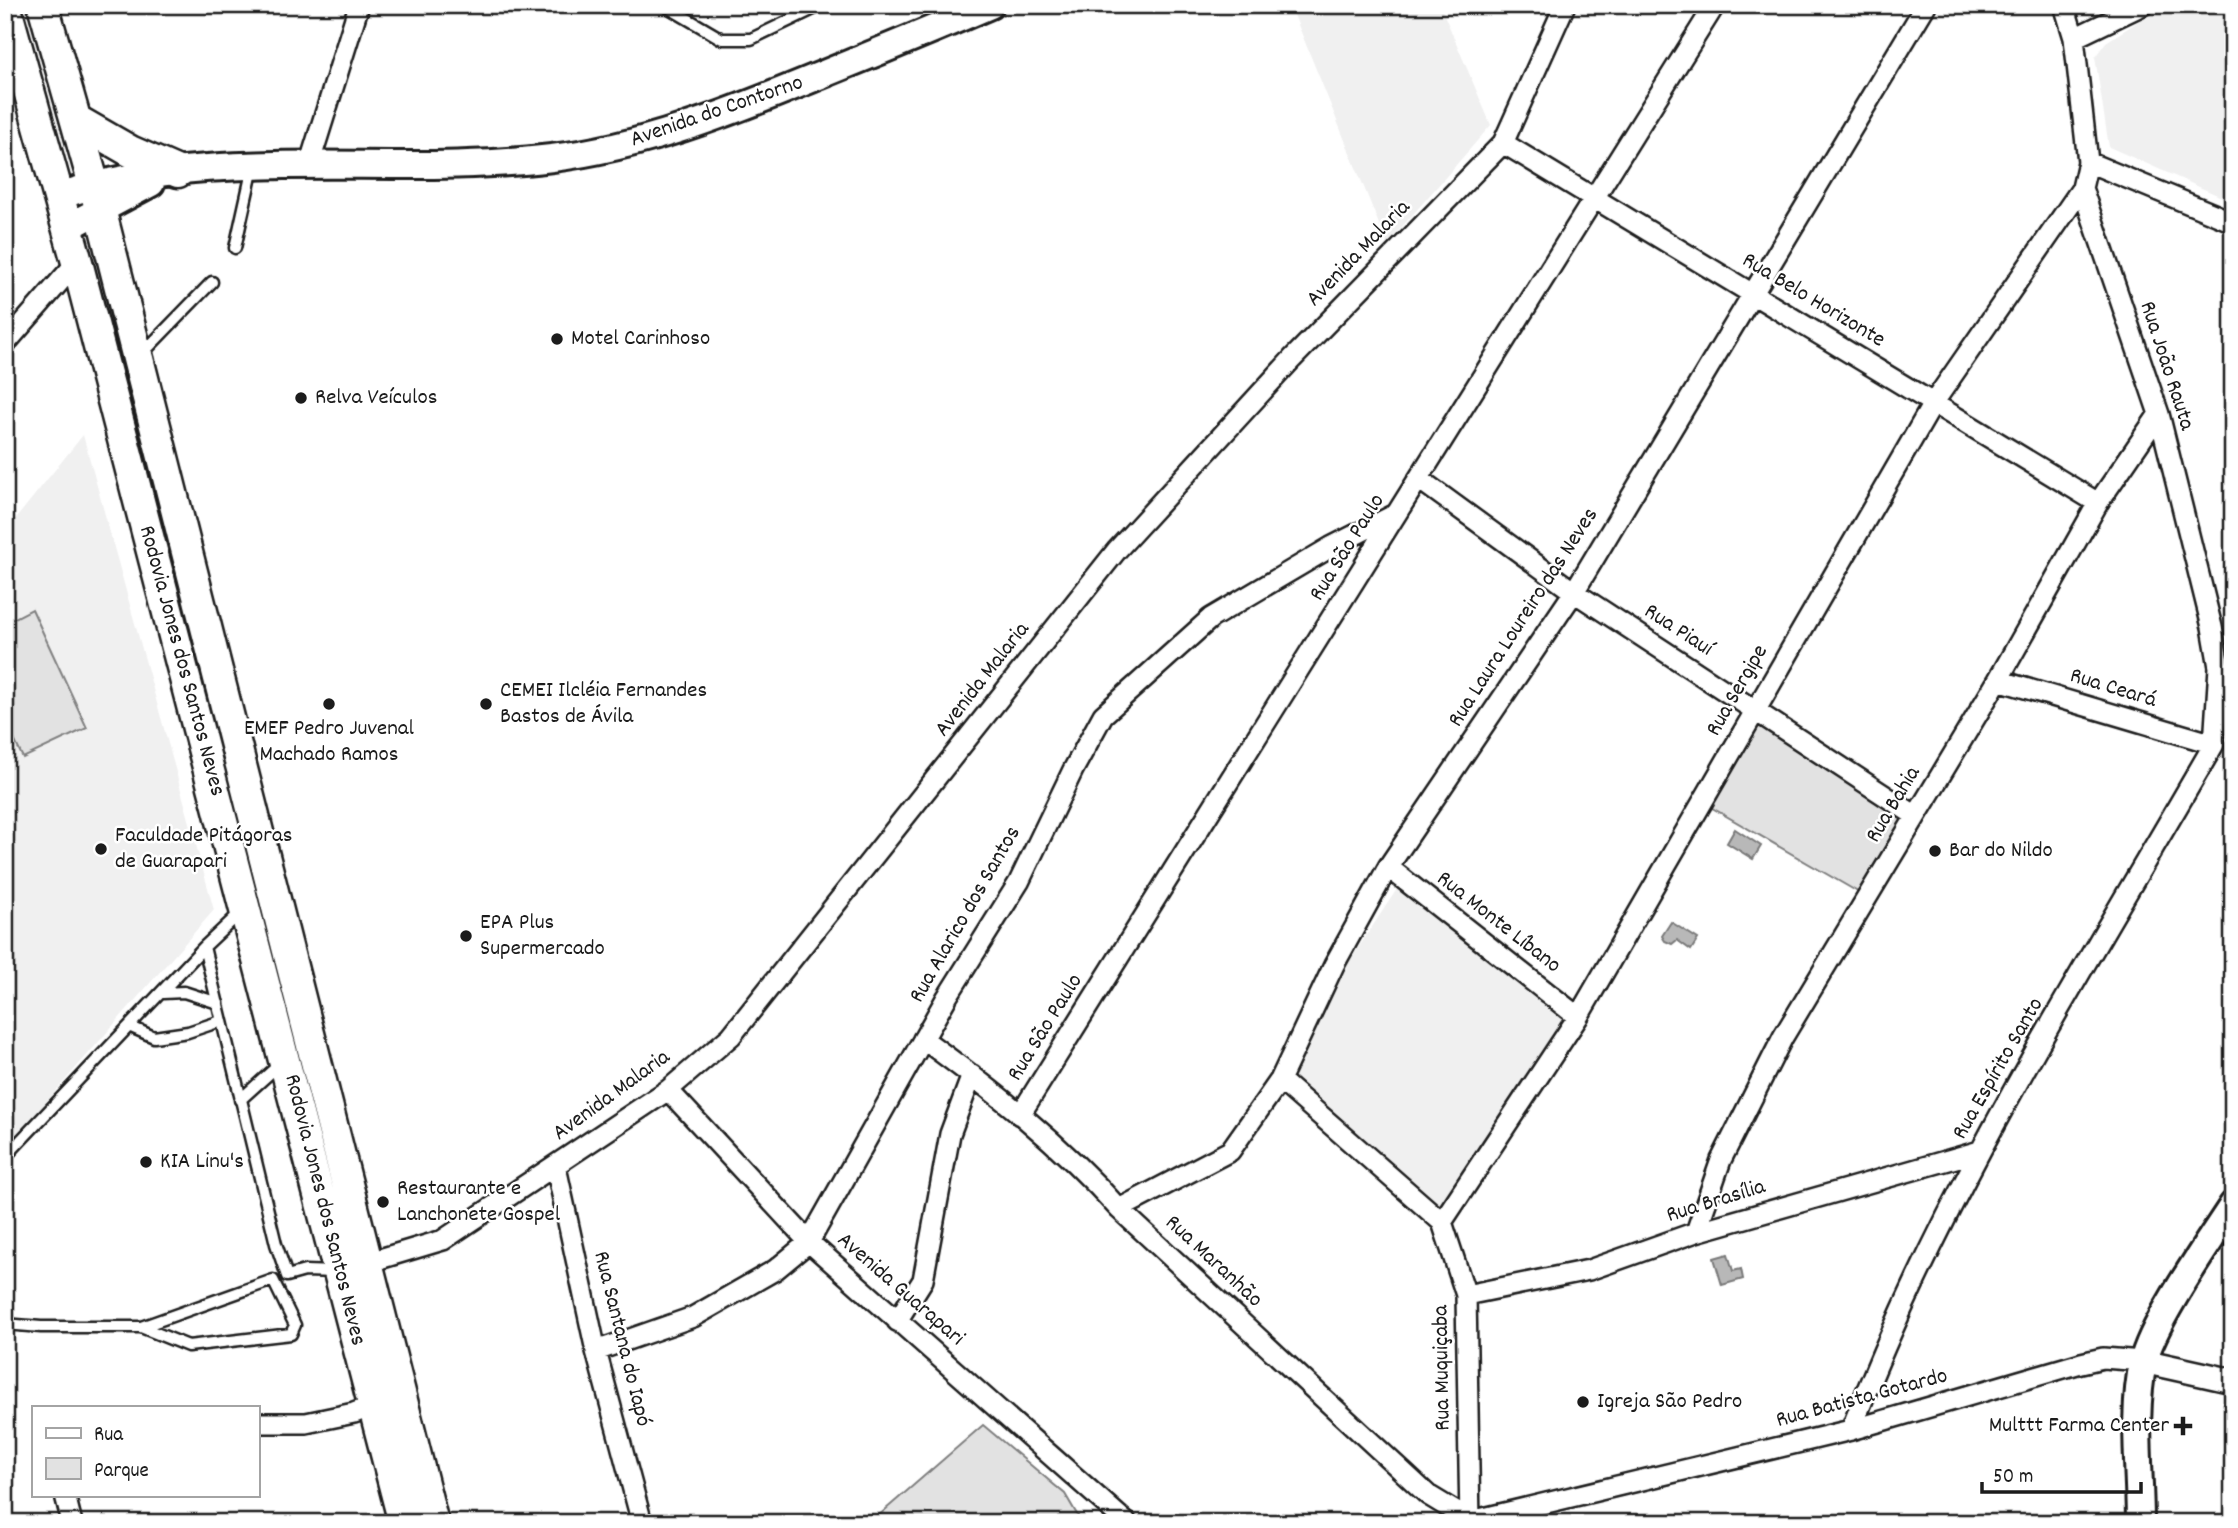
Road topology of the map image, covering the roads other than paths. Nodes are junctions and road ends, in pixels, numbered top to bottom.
1 (5, 5) edge
2 (43, 5) edge
3 (359, 5) edge
4 (664, 5) edge
5 (822, 5) edge
6 (990, 5) edge
7 (1565, 5) edge
8 (1715, 5) edge
9 (1926, 5) edge
10 (2064, 5) edge
11 (2143, 5) edge
12 (2074, 38) junction
13 (76, 120) junction
14 (1503, 143) junction
15 (2088, 162) junction
16 (309, 165) junction
17 (253, 167) junction
18 (178, 172) junction
19 (2082, 188) junction
20 (59, 196) junction
21 (97, 196) junction
22 (1594, 200) junction
23 (2233, 222) edge
24 (68, 227) junction
25 (235, 248) dead end
26 (77, 262) junction
27 (212, 282) dead end
28 (1752, 292) junction
29 (5, 344) edge
30 (138, 358) junction
31 (1934, 402) junction
32 (2158, 414) junction
33 (1419, 480) junction
34 (2098, 503) junction
35 (1399, 513) junction
36 (1574, 592) junction
37 (1998, 680) junction
38 (1755, 711) junction
39 (2214, 744) junction
40 (1916, 816) junction
41 (1388, 867) junction
42 (268, 870) junction
43 (238, 877) junction
44 (246, 907) junction
45 (204, 947) junction
46 (163, 993) junction
47 (218, 1003) junction
48 (1578, 1017) junction
49 (222, 1021) junction
50 (131, 1027) junction
51 (923, 1040) junction
52 (285, 1059) junction
53 (972, 1075) junction
54 (1280, 1080) junction
55 (668, 1090) junction
56 (240, 1100) junction
57 (1020, 1115) junction
58 (1980, 1151) junction
59 (5, 1157) edge
60 (556, 1167) junction
61 (2233, 1205) edge
62 (1119, 1209) junction
63 (1442, 1222) junction
64 (1696, 1232) junction
65 (809, 1242) junction
66 (368, 1262) junction
67 (339, 1272) junction
68 (287, 1276) junction
69 (274, 1280) junction
70 (1466, 1295) junction
71 (897, 1321) junction
72 (5, 1324) edge
73 (141, 1326) junction
74 (596, 1351) junction
75 (2143, 1361) junction
76 (2233, 1381) edge
77 (402, 1397) junction
78 (373, 1405) junction
79 (259, 1423) edge
80 (1851, 1430) junction
81 (65, 1496) edge
82 (1119, 1519) edge
83 (1470, 1522) edge
84 (72, 1523) edge
85 (404, 1523) edge
86 (433, 1523) edge
87 (642, 1523) edge
88 (2140, 1523) edge

1 - 20 main road, Rodovia Jones dos Santos Neves
2 - 13 main road, Rodovia Jones dos Santos Neves
3 - 16 street
4 - 5 lane
6 - 16 main road, Avenida do Contorno
7 - 14 street, Avenida Malaria
8 - 22 street, Rua São Paulo
9 - 28 street, Rua Laura Loureiro das Neves
10 - 12 street
11 - 12 street
12 - 15 street
13 - 18 main road
13 - 21 main road, Rodovia Jones dos Santos Neves
14 - 22 street, Rua Belo Horizonte
14 - 55 street, Avenida Malaria
15 - 19 street
15 - 23 street
16 - 17 main road, Avenida do Contorno
17 - 18 main road, Avenida do Contorno
17 - 25 lane
18 - 21 main road, Avenida do Contorno
19 - 31 street, Rua Sergipe
19 - 32 street, Rua João Rauta
20 - 21 main road, Avenida do Contorno
20 - 24 main road, Rodovia Jones dos Santos Neves
21 - 24 main road, Avenida do Contorno
21 - 30 main road, Rodovia Jones dos Santos Neves
22 - 28 street, Rua Belo Horizonte
22 - 33 street, Rua São Paulo
24 - 26 main road, Rodovia Jones dos Santos Neves
26 - 29 street
26 - 43 main road, Rodovia Jones dos Santos Neves
27 - 30 lane
28 - 31 street, Rua Belo Horizonte
28 - 36 street, Rua Laura Loureiro das Neves
30 - 42 main road, Rodovia Jones dos Santos Neves
31 - 34 street, Rua Belo Horizonte
31 - 38 street, Rua Sergipe
32 - 34 street, Rua Bahia
32 - 39 street, Rua João Rauta
33 - 35 street, Rua São Paulo
33 - 36 street, Rua Piauí
34 - 37 street, Rua Bahia
35 - 51 street, Rua Alarico dos Santos
35 - 57 street, Rua São Paulo
36 - 38 street, Rua Piauí
36 - 41 street, Rua Laura Loureiro das Neves
37 - 39 street, Rua Ceará
37 - 40 street, Rua Bahia
38 - 40 street, Rua Piauí
38 - 48 street, Rua Sergipe
39 - 58 street, Rua Espírito Santo
40 - 64 street, Rua Bahia
41 - 48 street, Rua Monte Líbano
41 - 54 street, Rua Laura Loureiro das Neves
42 - 43 main road
42 - 66 main road, Rodovia Jones dos Santos Neves
43 - 44 main road, Rodovia Jones dos Santos Neves
44 - 45 lane
44 - 52 main road, Rodovia Jones dos Santos Neves
45 - 46 lane
45 - 47 lane
46 - 47 lane
46 - 50 lane
47 - 49 lane
48 - 63 street, Rua Sergipe
49 - 50 lane
49 - 56 lane
50 - 59 lane
51 - 53 street, Rua Maranhão
51 - 65 street, Rua Alarico dos Santos
52 - 56 lane
52 - 67 main road, Rodovia Jones dos Santos Neves
53 - 57 street, Rua Maranhão
53 - 71 street
54 - 62 street, Rua Laura Loureiro das Neves
54 - 63 street
55 - 60 street, Avenida Malaria
55 - 65 street, Avenida Guarapari
56 - 68 lane
57 - 62 street, Rua Maranhão
58 - 64 street, Rua Brasília
58 - 80 street, Rua Espírito Santo
60 - 66 street, Avenida Malaria
60 - 74 street, Rua Santana do Iapó
61 - 75 main road
62 - 83 street, Rua Maranhão
63 - 70 street, Rua Muquiçaba
64 - 70 street, Rua Brasília
65 - 71 street, Avenida Guarapari
65 - 74 street, Rua Alarico dos Santos
66 - 67 street, Avenida Malaria
66 - 77 main road, Rodovia Jones dos Santos Neves
67 - 68 lane
67 - 78 main road, Rodovia Jones dos Santos Neves
68 - 69 lane
69 - 73 lane
69 - 73 lane
70 - 83 street, Rua Muquiçaba
71 - 82 street, Avenida Guarapari
72 - 73 lane
74 - 87 street, Rua Santana do Iapó
75 - 76 street
75 - 80 street, Rua Batista Gotardo
75 - 88 main road
77 - 78 street
77 - 86 main road, Rodovia Jones dos Santos Neves
78 - 79 street
78 - 85 main road, Rodovia Jones dos Santos Neves
80 - 83 street, Rua Batista Gotardo
81 - 84 street

